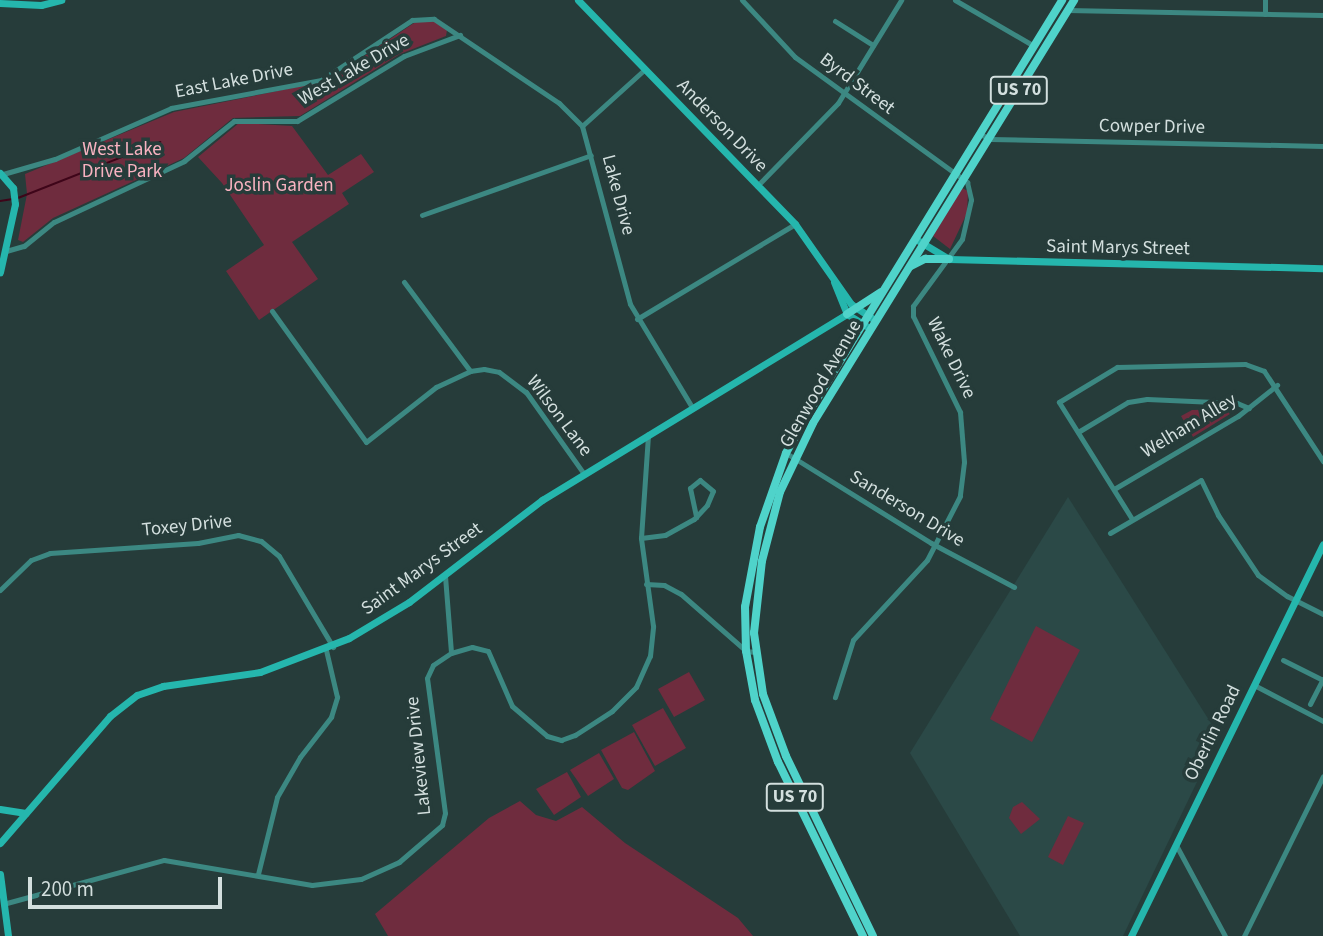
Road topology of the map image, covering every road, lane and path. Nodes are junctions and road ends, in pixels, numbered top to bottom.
1 (61, 0) edge
2 (578, 0) edge
3 (742, 0) edge
4 (901, 0) edge
5 (955, 0) edge
6 (1074, 0) edge
7 (1265, 0) edge
8 (0, 3) edge
9 (1063, 5) edge
10 (1265, 15) junction
11 (1323, 15) edge
12 (835, 21) dead end
13 (460, 35) junction
14 (873, 45) junction
15 (1034, 47) junction
16 (1043, 51) junction
17 (645, 69) junction
18 (844, 95) junction
19 (582, 126) junction
20 (986, 137) junction
21 (1323, 146) edge
22 (591, 155) junction
23 (2, 173) edge
24 (961, 177) junction
25 (757, 186) junction
26 (422, 215) dead end
27 (795, 224) junction
28 (920, 242) junction
29 (6, 251) junction
30 (949, 258) junction
31 (908, 268) junction
32 (1323, 268) edge
33 (0, 272) edge
34 (404, 282) dead end
35 (884, 291) junction
36 (272, 311) dead end
37 (851, 311) junction
38 (637, 319) junction
39 (869, 322) junction
40 (470, 371) junction
41 (1277, 385) junction
42 (692, 407) junction
43 (1249, 408) junction
44 (1078, 432) junction
45 (648, 434) junction
46 (786, 453) junction
47 (795, 458) junction
48 (1323, 461) edge
49 (583, 474) junction
50 (1114, 489) junction
51 (696, 517) junction
52 (1132, 519) junction
53 (1110, 533) dead end
54 (641, 538) junction
55 (1323, 544) edge
56 (936, 547) junction
57 (444, 576) junction
58 (646, 584) junction
59 (1014, 587) dead end
60 (0, 590) edge
61 (1294, 600) junction
62 (1323, 614) edge
63 (329, 648) junction
64 (746, 651) junction
65 (755, 652) junction
66 (451, 653) junction
67 (1283, 660) dead end
68 (1323, 679) edge
69 (1254, 685) junction
70 (835, 697) dead end
71 (1310, 704) dead end
72 (1323, 721) edge
73 (1323, 776) edge
74 (0, 809) edge
75 (26, 813) junction
76 (0, 843) edge
77 (1175, 845) junction
78 (0, 874) edge
79 (258, 874) junction
80 (3, 904) junction
81 (8, 936) edge
82 (863, 936) edge
83 (873, 936) edge
84 (1131, 936) edge
85 (1224, 936) edge
86 (1244, 936) edge

1 - 8 main road
2 - 17 main road, Anderson Drive
3 - 18 street, Byrd Street
4 - 14 street
5 - 15 street
6 - 9 main road, Glenwood Avenue / US 70
7 - 10 street
9 - 10 street
9 - 15 main road, Glenwood Avenue / US 70
9 - 16 main road, Glenwood Avenue / US 70
10 - 11 street
12 - 14 street
13 - 19 street, Lake Drive
13 - 23 street, East Lake Drive
13 - 29 street, West Lake Drive
14 - 18 street
15 - 16 street
15 - 20 main road, Glenwood Avenue / US 70
16 - 20 main road, Glenwood Avenue / US 70
17 - 19 street
17 - 25 main road, Anderson Drive
18 - 24 street, Byrd Street
18 - 25 street
19 - 22 street, Lake Drive
20 - 21 street, Cowper Drive
20 - 24 main road, Glenwood Avenue / US 70
22 - 26 street
22 - 38 street, Lake Drive
23 - 29 main road
24 - 28 main road, Glenwood Avenue / US 70
24 - 30 street, Wake Drive
25 - 27 main road, Anderson Drive
27 - 37 main road, Anderson Drive
27 - 38 street
28 - 30 main road, Saint Marys Street
28 - 31 main road, Glenwood Avenue / US 70
28 - 35 main road, Glenwood Avenue / US 70
29 - 33 main road
30 - 31 main road
30 - 32 main road, Saint Marys Street
30 - 56 street, Wake Drive
31 - 39 main road, Glenwood Avenue / US 70
34 - 40 street
35 - 37 main road
35 - 39 main road, Glenwood Avenue / US 70
36 - 40 street
37 - 39 main road
37 - 42 main road, Saint Marys Street
38 - 42 street, Lake Drive
39 - 46 main road, Glenwood Avenue / US 70
39 - 47 main road, Glenwood Avenue / US 70
40 - 49 street, Wilson Lane
41 - 43 street, Welham Alley
41 - 44 street
41 - 48 street
42 - 45 main road, Saint Marys Street
43 - 44 street
43 - 50 street, Welham Alley
44 - 50 street
45 - 49 main road, Saint Marys Street
45 - 54 street
46 - 47 street, Sanderson Drive
46 - 64 main road, Glenwood Avenue / US 70
47 - 56 street, Sanderson Drive
47 - 65 main road, Glenwood Avenue / US 70
49 - 57 main road, Saint Marys Street
50 - 52 street
51 - 51 street
51 - 54 street
52 - 53 street
52 - 61 street
54 - 58 street
55 - 61 main road, Oberlin Road
56 - 59 street, Sanderson Drive
56 - 70 street, Wake Drive
57 - 63 main road, Saint Marys Street
57 - 66 street
58 - 64 street
58 - 66 street
60 - 63 street, Toxey Drive
61 - 62 street
61 - 69 main road, Oberlin Road
63 - 75 main road, Saint Marys Street
63 - 79 street, Toxey Drive
64 - 65 street
64 - 82 main road, Glenwood Avenue / US 70
65 - 83 main road, Glenwood Avenue / US 70
66 - 79 street, Lakeview Drive
67 - 68 street
68 - 71 street
69 - 72 street
69 - 77 main road, Oberlin Road
73 - 86 street
74 - 75 main road
75 - 76 main road, Saint Marys Street
77 - 84 main road, Oberlin Road
77 - 85 street
78 - 80 main road
79 - 80 street, Lakeview Drive
80 - 81 main road

